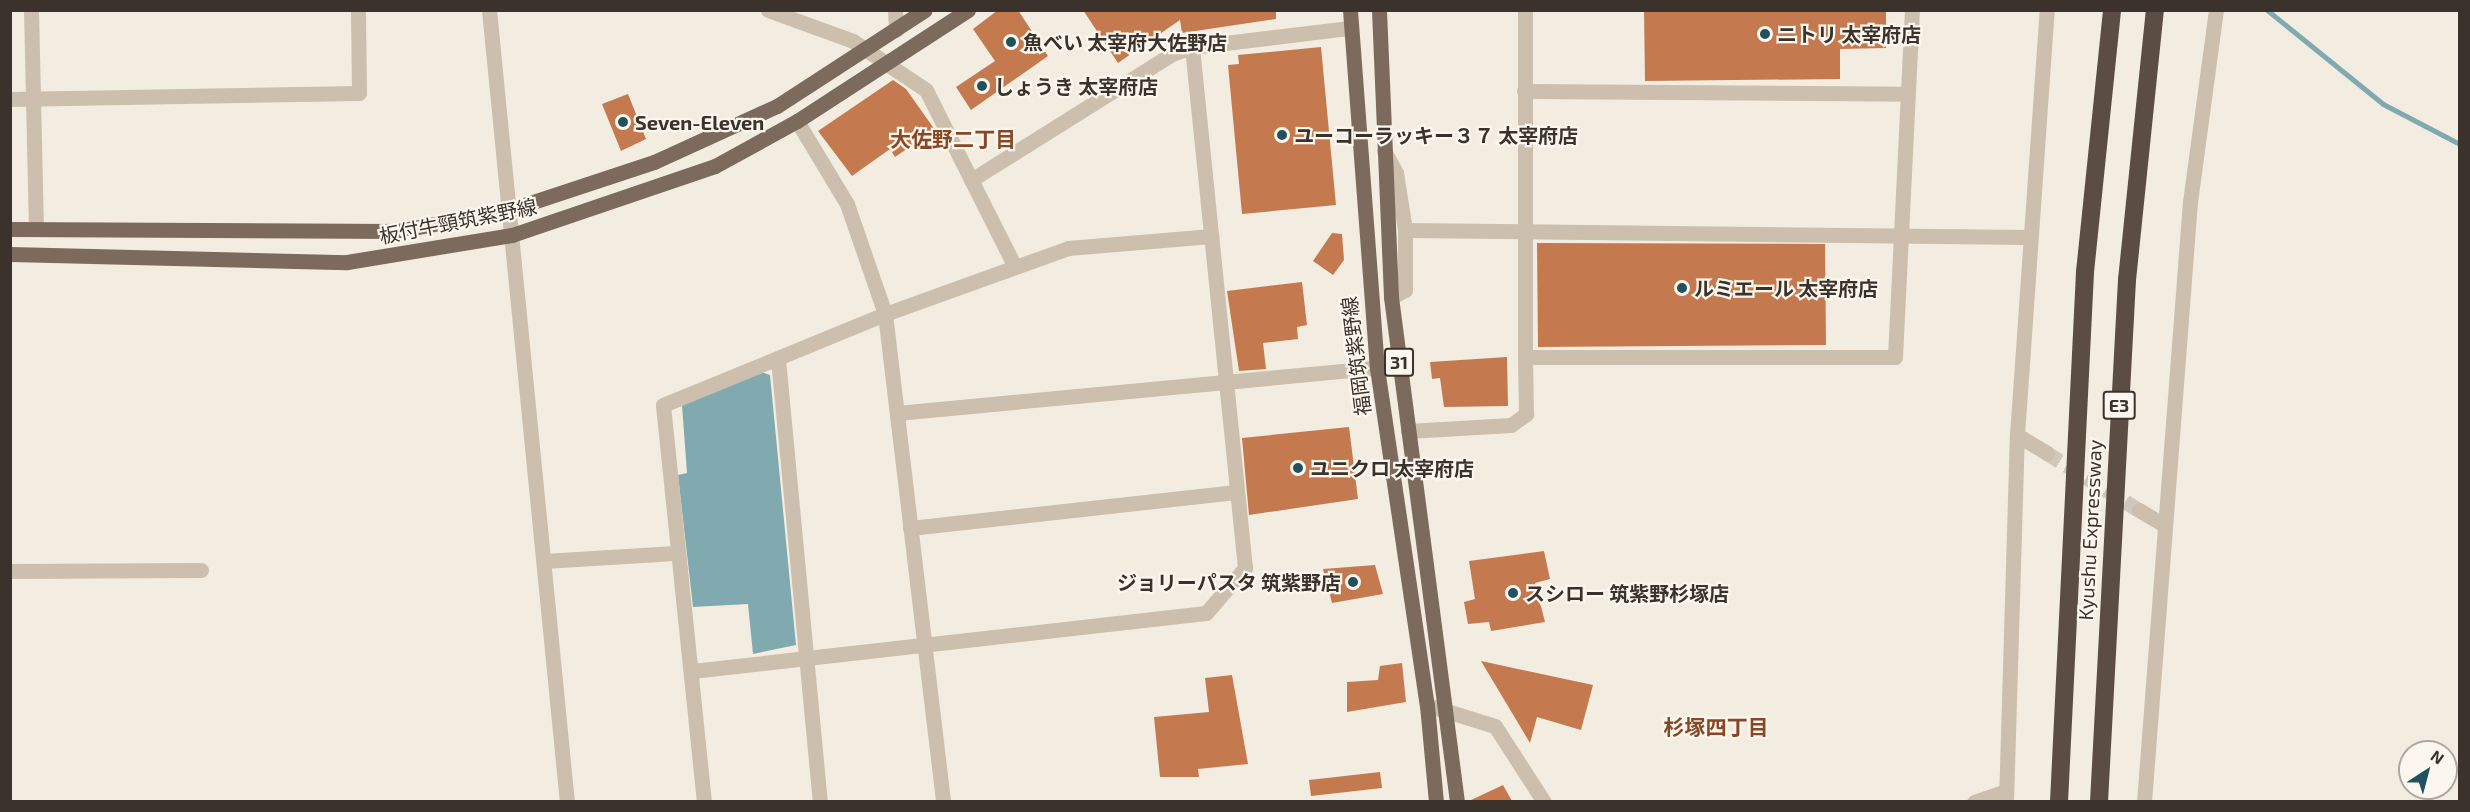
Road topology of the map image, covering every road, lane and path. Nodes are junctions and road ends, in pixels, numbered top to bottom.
1 (31, 10) edge
2 (358, 10) edge
3 (489, 10) edge
4 (768, 10) edge
5 (895, 10) edge
6 (925, 10) edge
7 (968, 10) edge
8 (1350, 10) edge
9 (1379, 10) edge
10 (1525, 10) edge
11 (1911, 10) edge
12 (2046, 10) edge
13 (2112, 10) edge
14 (2155, 10) edge
15 (2216, 10) edge
16 (1350, 28) junction
17 (896, 30) junction
18 (1192, 46) junction
19 (867, 50) junction
20 (891, 62) junction
21 (1524, 91) junction
22 (1907, 94) junction
23 (10, 99) edge
24 (33, 99) junction
25 (797, 121) junction
26 (1384, 151) junction
27 (972, 180) junction
28 (509, 210) junction
29 (10, 230) edge
30 (36, 230) junction
31 (1405, 230) junction
32 (1528, 230) junction
33 (1902, 233) junction
34 (512, 235) junction
35 (1211, 236) junction
36 (2028, 237) junction
37 (10, 254) edge
38 (1015, 267) junction
39 (1391, 297) junction
40 (885, 315) junction
41 (1525, 357) junction
42 (778, 359) junction
43 (1377, 368) junction
44 (1225, 383) junction
45 (897, 413) junction
46 (1408, 431) junction
47 (2017, 435) junction
48 (2047, 453) tunnel mouth
49 (1236, 492) junction
50 (2139, 510) tunnel mouth
51 (2161, 523) junction
52 (910, 528) junction
53 (675, 553) junction
54 (544, 561) junction
55 (201, 570) dead end
56 (10, 571) edge
57 (925, 646) junction
58 (807, 658) junction
59 (692, 671) junction
60 (1427, 705) junction
61 (1450, 711) junction
62 (2006, 796) edge
63 (1540, 800) edge
64 (567, 801) edge
65 (704, 801) edge
66 (820, 801) edge
67 (943, 801) edge
68 (1436, 801) edge
69 (1457, 801) edge
70 (1974, 801) edge
71 (2059, 801) edge
72 (2099, 801) edge
73 (2144, 801) edge

1 - 24 street
2 - 24 street
3 - 28 street
4 - 19 street
5 - 17 street
6 - 17 main road, 板付牛頸筑紫野線
7 - 20 main road, 板付牛頸筑紫野線
8 - 16 main road, 福岡筑紫野線 / 31
9 - 26 main road, 31
10 - 21 street
11 - 22 street
12 - 36 street
13 - 71 highway, Kyushu Expressway / E3
14 - 72 highway, Kyushu Expressway / E3
15 - 51 street
16 - 18 street
16 - 43 main road, 福岡筑紫野線 / 31
17 - 19 main road, 板付牛頸筑紫野線
18 - 27 street
18 - 35 street
19 - 20 street
19 - 28 main road, 板付牛頸筑紫野線
20 - 25 main road, 板付牛頸筑紫野線
20 - 27 street
21 - 22 street
21 - 32 street
22 - 33 street
23 - 24 street
24 - 30 street
25 - 34 main road, 板付牛頸筑紫野線
25 - 40 street
26 - 31 street
26 - 39 main road, 31
27 - 38 street
28 - 30 main road, 板付牛頸筑紫野線
28 - 34 street
29 - 30 main road, 板付牛頸筑紫野線
31 - 32 street
31 - 39 street
32 - 33 street
32 - 41 street
33 - 36 street
33 - 41 street
34 - 37 main road, 板付牛頸筑紫野線
34 - 54 street
35 - 38 street
35 - 44 street
36 - 47 street
38 - 40 street
39 - 46 main road, 31
40 - 42 street
40 - 45 street
41 - 46 street
42 - 53 street
42 - 58 street
43 - 44 street
43 - 60 main road, 福岡筑紫野線 / 31
44 - 45 street
44 - 49 street
45 - 52 street
46 - 61 main road, 31
47 - 48 street
47 - 62 street
49 - 52 street
49 - 57 street
50 - 51 street
51 - 73 street
52 - 57 street
53 - 54 street
53 - 59 street
54 - 64 street
55 - 56 street
57 - 58 street
57 - 67 street
58 - 59 street
58 - 66 street
59 - 65 street
60 - 61 street
60 - 68 main road, 福岡筑紫野線 / 31
61 - 63 street
61 - 69 main road, 31
62 - 70 street

